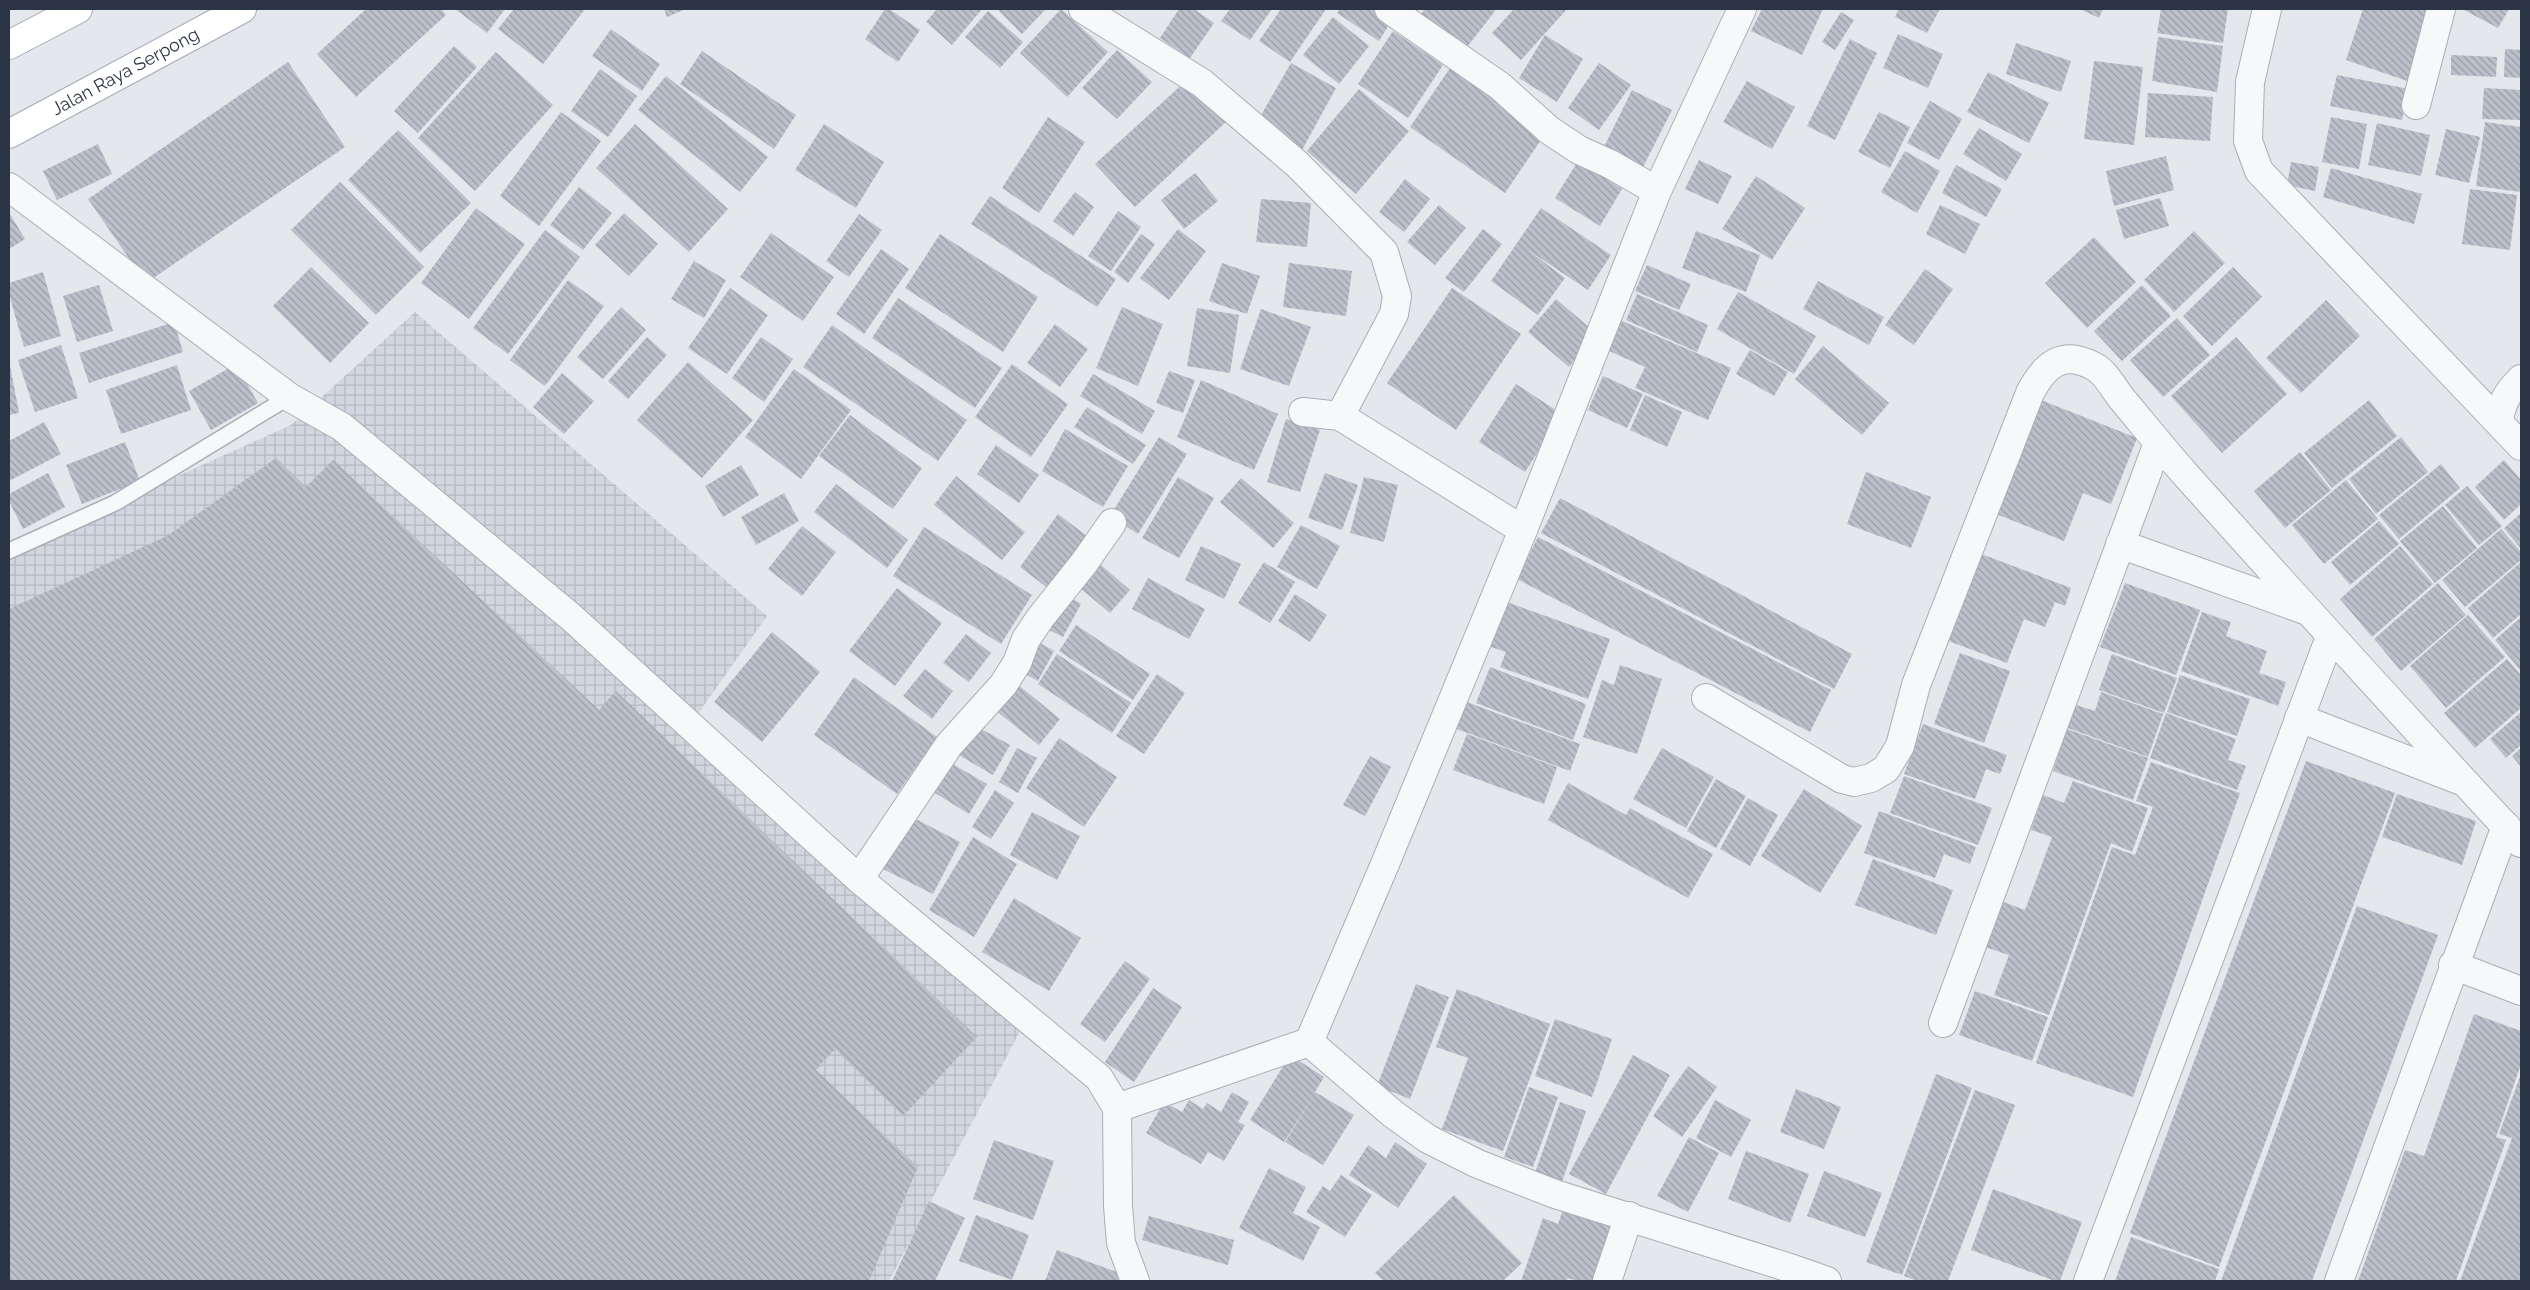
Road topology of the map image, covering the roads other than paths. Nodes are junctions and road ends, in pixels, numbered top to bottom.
1 (78, 9) edge
2 (242, 9) edge
3 (1084, 9) edge
4 (1389, 9) edge
5 (1742, 9) edge
6 (2267, 9) edge
7 (2441, 9) edge
8 (9, 45) edge
9 (2416, 105) dead end
10 (9, 134) edge
11 (9, 188) edge
12 (1657, 191) junction
13 (2521, 379) edge
14 (289, 397) junction
15 (1303, 412) dead end
16 (1340, 416) junction
17 (2499, 422) junction
18 (2158, 443) junction
19 (2521, 446) edge
20 (1112, 523) dead end
21 (1523, 530) junction
22 (2120, 544) junction
23 (9, 551) edge
24 (2307, 611) junction
25 (2330, 637) junction
26 (1706, 698) dead end
27 (2299, 718) junction
28 (2465, 782) junction
29 (2514, 834) edge
30 (859, 879) junction
31 (2453, 965) junction
32 (2521, 991) edge
33 (1944, 1023) dead end
34 (1309, 1042) junction
35 (1117, 1108) junction
36 (1629, 1216) junction
37 (1134, 1281) edge
38 (1607, 1281) edge
39 (1827, 1281) edge
40 (2088, 1281) edge
41 (2339, 1281) edge

1 - 8 main road
2 - 10 main road, Jalan Raya Serpong
3 - 16 street
4 - 12 street
5 - 12 street
6 - 17 street
7 - 9 street
11 - 14 street
12 - 21 street
13 - 17 street
14 - 23 lane
14 - 30 street
15 - 16 street
16 - 21 street
17 - 19 street
18 - 22 street
18 - 24 street
18 - 26 street
20 - 30 street
21 - 34 street
22 - 24 street
22 - 33 street
24 - 25 street
25 - 27 street
25 - 28 street
27 - 28 street
27 - 40 street
28 - 29 street
29 - 31 street
30 - 35 street
31 - 32 street
31 - 41 street
34 - 35 street
34 - 36 street
35 - 37 street
36 - 38 street
36 - 39 street

